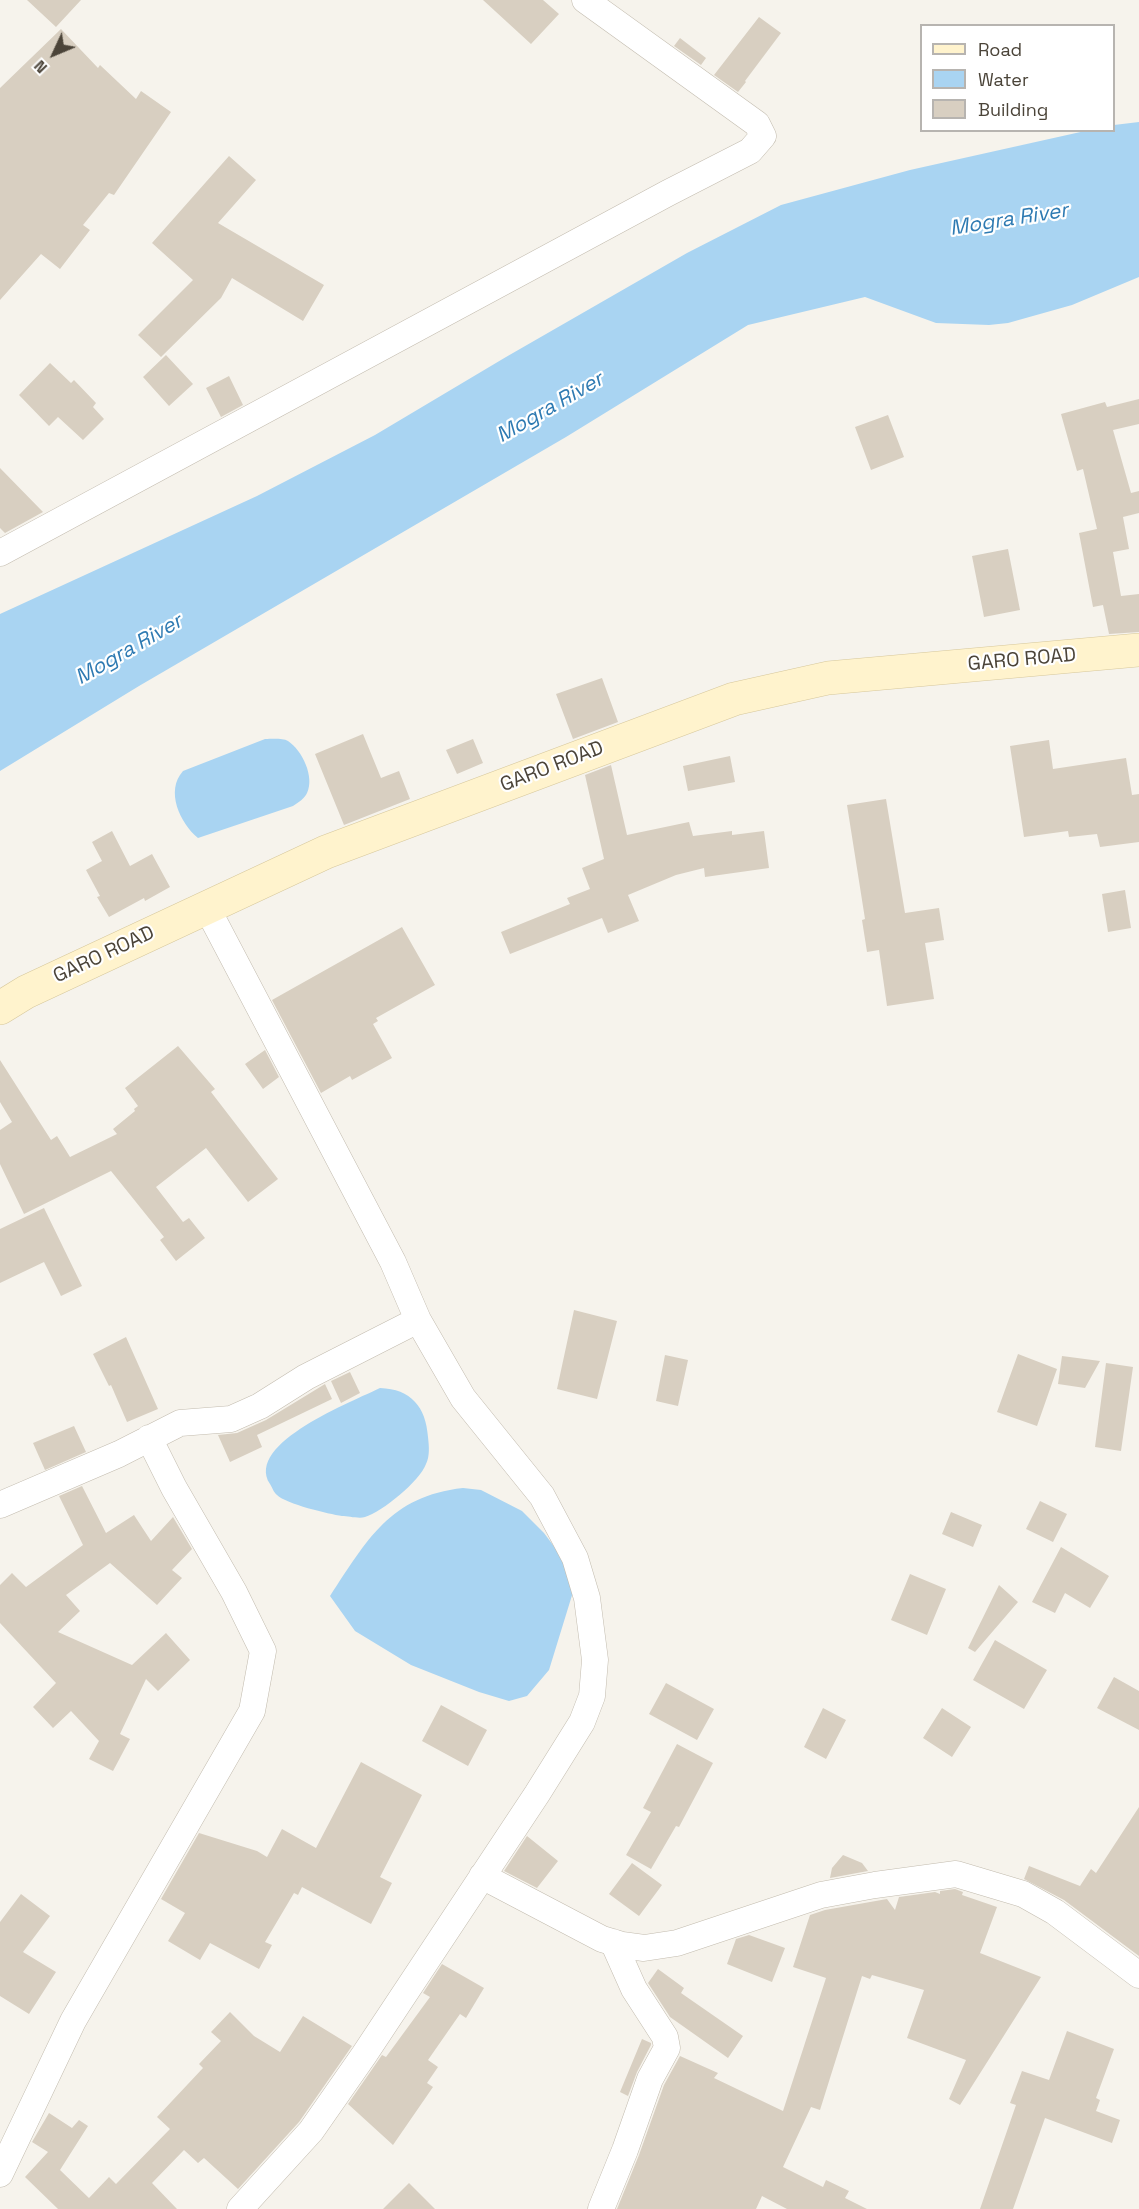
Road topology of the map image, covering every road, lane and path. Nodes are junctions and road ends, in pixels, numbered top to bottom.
1 (585, 0) edge
2 (0, 553) edge
3 (1139, 650) edge
4 (207, 908) junction
5 (0, 1008) edge
6 (418, 1320) junction
7 (149, 1438) junction
8 (0, 1505) edge
9 (482, 1876) junction
10 (613, 1942) junction
11 (1139, 1975) edge
12 (0, 2174) edge
13 (240, 2209) edge
14 (601, 2209) edge

1 - 2 street
3 - 4 street, GARO ROAD
4 - 5 street, GARO ROAD
4 - 6 street
6 - 7 street
6 - 9 street
7 - 8 street
7 - 12 street
9 - 10 street
9 - 13 street
10 - 11 street
10 - 14 street

